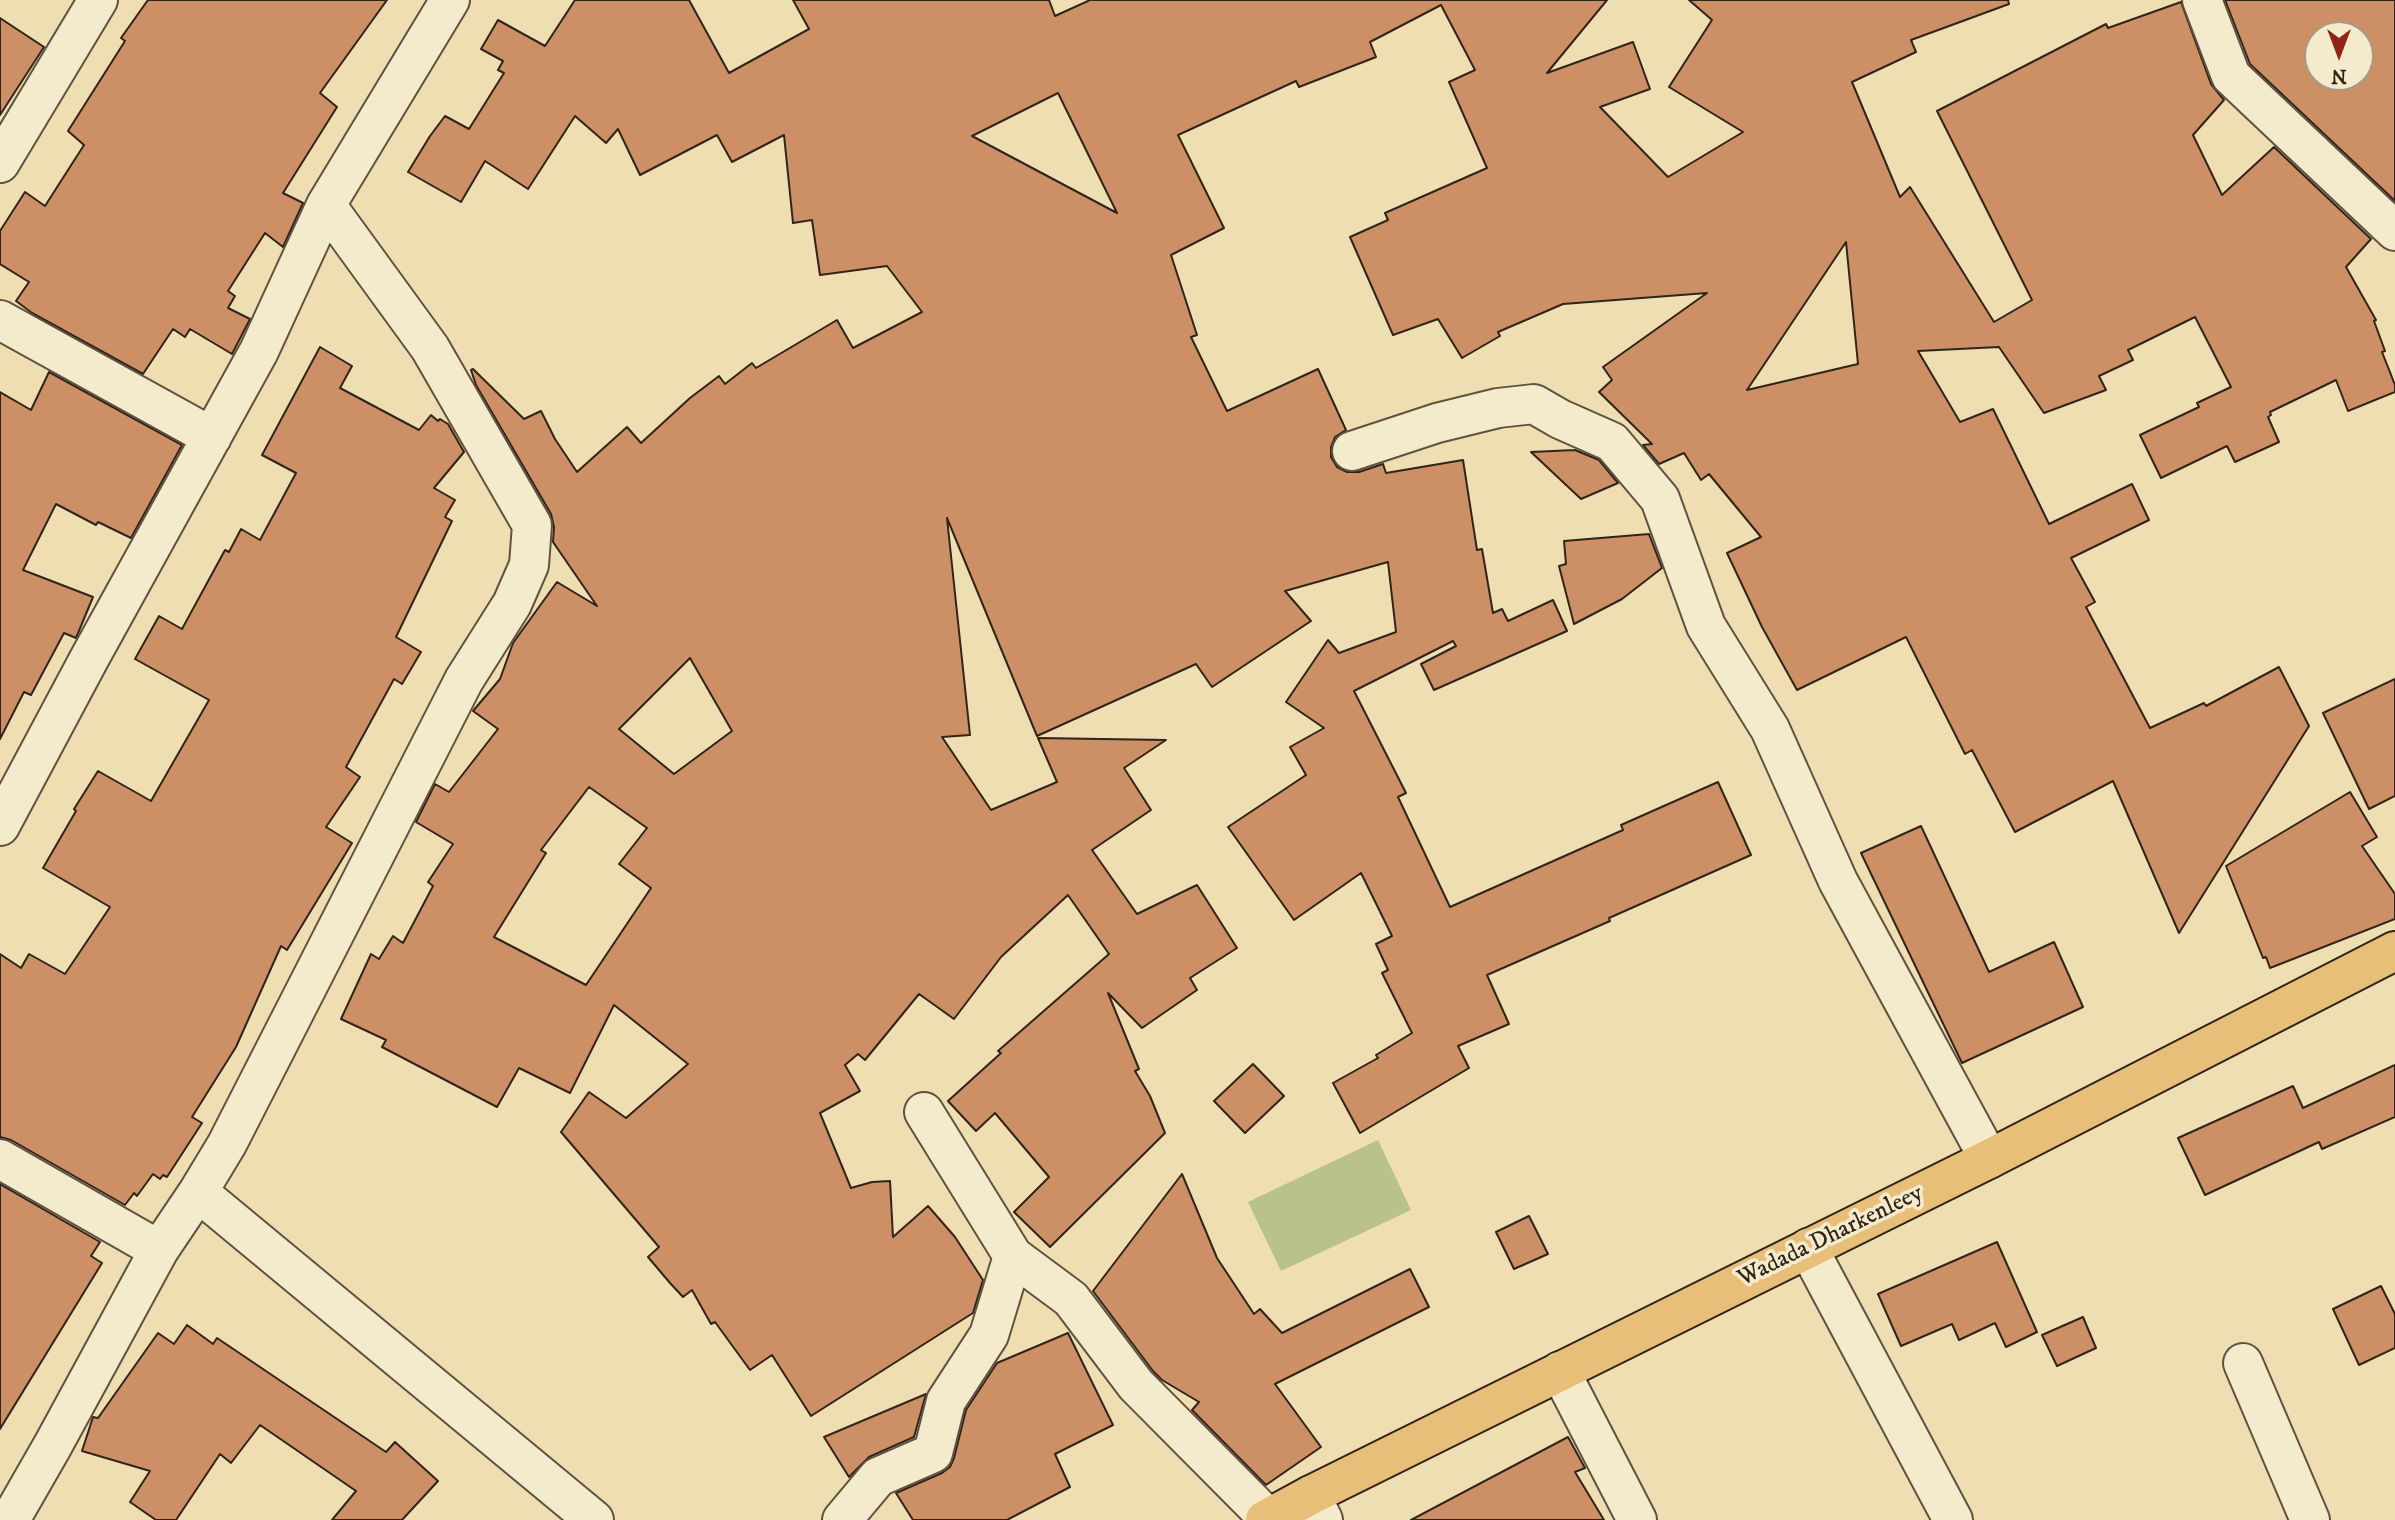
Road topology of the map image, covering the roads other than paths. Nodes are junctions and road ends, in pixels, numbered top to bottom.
1 (98, 0) edge
2 (450, 0) edge
3 (2202, 0) edge
4 (0, 163) edge
5 (326, 205) junction
6 (2395, 231) edge
7 (0, 320) edge
8 (212, 437) junction
9 (1352, 451) dead end
10 (0, 825) edge
11 (2395, 951) edge
12 (924, 1112) dead end
13 (0, 1159) edge
14 (1989, 1159) junction
15 (198, 1192) junction
16 (1808, 1248) junction
17 (159, 1250) junction
18 (1013, 1256) junction
19 (2243, 1363) dead end
20 (1560, 1371) junction
21 (1317, 1508) edge
22 (1266, 1519) edge
23 (10, 1520) edge
24 (594, 1520) edge
25 (842, 1520) edge
26 (1637, 1520) edge
27 (1953, 1520) edge
28 (2310, 1520) edge

1 - 4 street
2 - 5 street
3 - 6 street
5 - 8 street
5 - 15 street
7 - 8 street
8 - 10 street
9 - 14 street
11 - 14 main road, Wadada Dharkenleey
12 - 18 street
13 - 17 street
14 - 16 main road, Wadada Dharkenleey
15 - 17 street
15 - 24 street
16 - 20 main road, Wadada Dharkenleey
16 - 27 street
17 - 23 street
18 - 22 street
18 - 25 street
19 - 28 street
20 - 21 main road, Wadada Dharkenleey
20 - 26 street
21 - 22 main road, Wadada Dharkenleey

